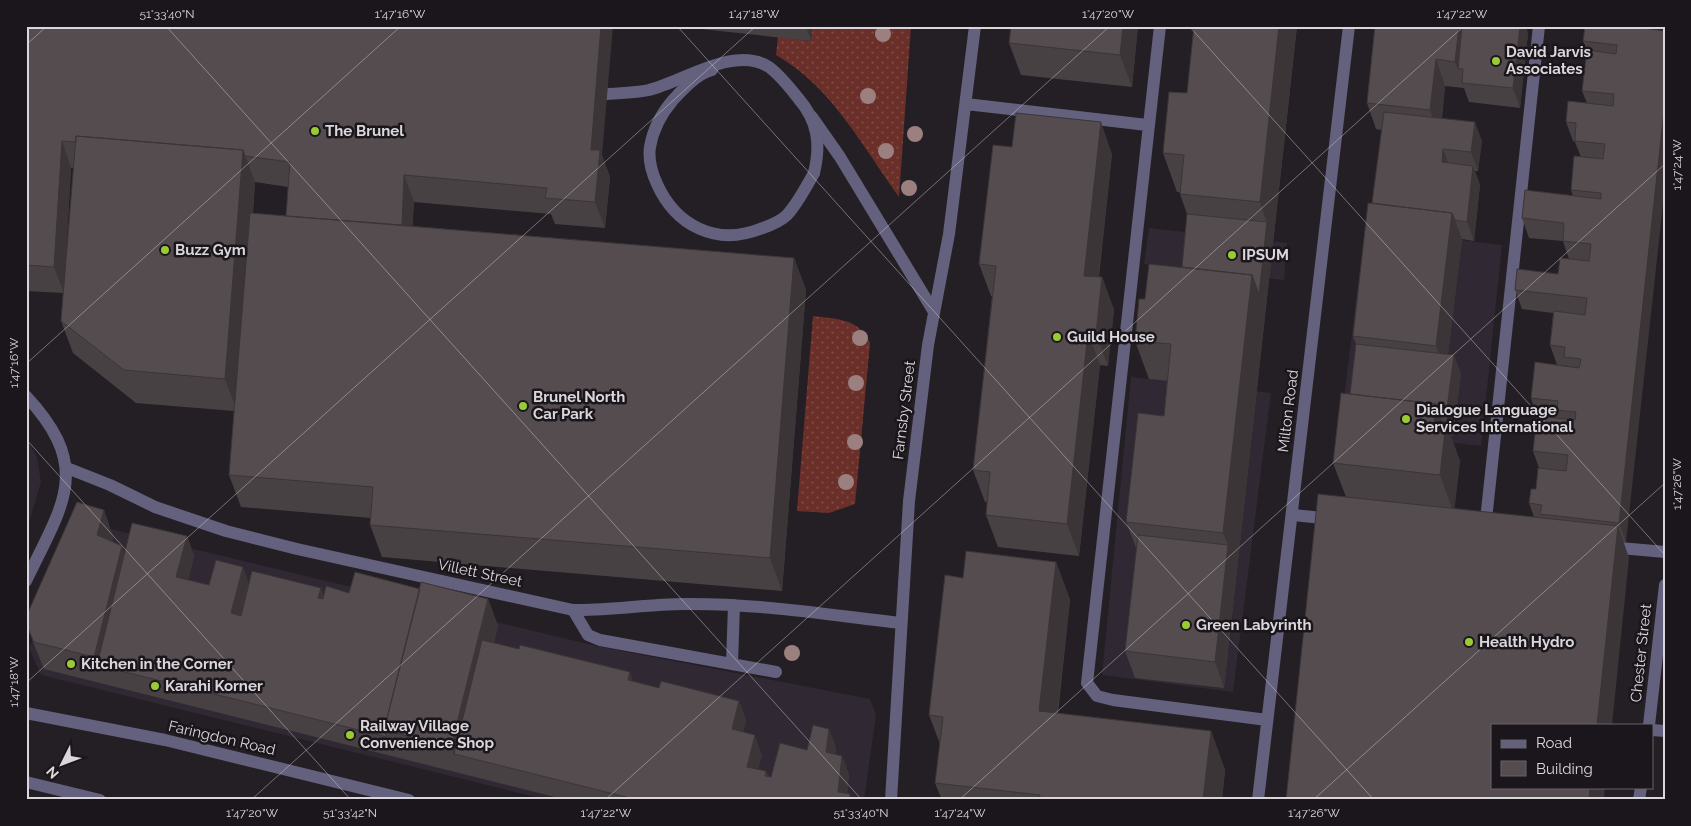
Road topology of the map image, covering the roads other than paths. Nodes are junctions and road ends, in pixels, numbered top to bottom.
1 (975, 26) edge
2 (1160, 26) edge
3 (1349, 26) edge
4 (1539, 26) edge
5 (603, 94) dead end
6 (966, 104) junction
7 (1147, 125) junction
8 (934, 312) junction
9 (26, 396) edge
10 (67, 468) junction
11 (1293, 515) junction
12 (1350, 521) edge
13 (1484, 534) edge
14 (1598, 546) edge
15 (1665, 552) edge
16 (26, 581) edge
17 (1665, 585) edge
18 (734, 605) junction
19 (573, 610) junction
20 (901, 623) junction
21 (732, 664) junction
22 (776, 672) dead end
23 (26, 713) edge
24 (1267, 720) junction
25 (1649, 724) edge
26 (26, 782) edge
27 (100, 800) edge
28 (409, 800) edge
29 (891, 800) edge
30 (1258, 800) edge

1 - 6 street, Farnsby Street
2 - 7 street
3 - 11 street, Milton Road
4 - 13 street
5 - 8 street, bridge
6 - 7 street
6 - 8 street, Farnsby Street
7 - 24 street
8 - 20 street, Farnsby Street
9 - 10 street
10 - 16 street
10 - 19 street, Villett Street
11 - 12 street
11 - 24 street, Milton Road
14 - 15 street
17 - 25 street, Chester Street
18 - 19 street, Villett Street
18 - 20 street, Villett Street
18 - 21 street
19 - 21 street
20 - 29 street, Farnsby Street
21 - 22 street
23 - 28 street, Faringdon Road
24 - 30 street, Milton Road
26 - 27 street

